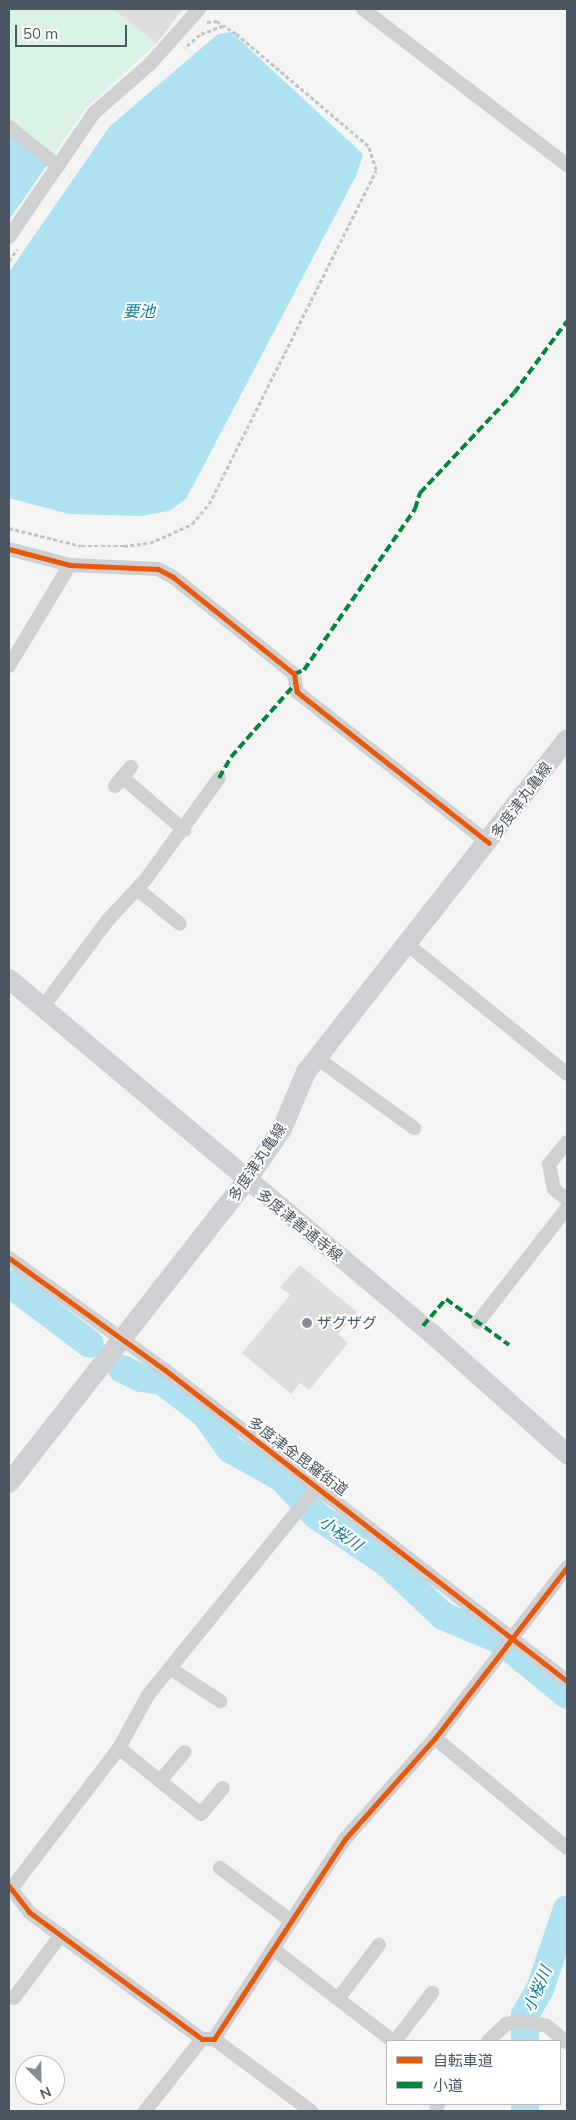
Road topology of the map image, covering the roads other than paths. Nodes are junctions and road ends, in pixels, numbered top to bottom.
1 (199, 9) edge
2 (369, 11) edge
3 (9, 127) edge
4 (567, 165) edge
5 (58, 166) junction
6 (13, 242) edge
7 (9, 549) edge
8 (70, 565) junction
9 (9, 666) edge
10 (567, 739) edge
11 (123, 777) dead end
12 (220, 778) dead end
13 (184, 830) junction
14 (488, 843) junction
15 (137, 889) junction
16 (180, 924) dead end
17 (408, 944) junction
18 (9, 979) edge
19 (42, 1008) junction
20 (317, 1058) junction
21 (567, 1074) edge
22 (414, 1128) dead end
23 (567, 1142) edge
24 (246, 1181) junction
25 (567, 1200) edge
26 (567, 1208) edge
27 (9, 1258) edge
28 (478, 1322) dead end
29 (119, 1340) junction
30 (567, 1454) edge
31 (9, 1483) edge
32 (314, 1491) junction
33 (567, 1567) edge
34 (510, 1644) junction
35 (172, 1669) junction
36 (567, 1681) edge
37 (220, 1701) dead end
38 (434, 1738) junction
39 (119, 1748) junction
40 (184, 1752) dead end
41 (160, 1781) junction
42 (223, 1788) dead end
43 (567, 1848) edge
44 (220, 1868) dead end
45 (10, 1888) edge
46 (291, 1921) junction
47 (61, 1935) junction
48 (379, 1946) dead end
49 (273, 1949) junction
50 (432, 1993) dead end
51 (14, 1998) dead end
52 (338, 1999) junction
53 (208, 2039) junction
54 (393, 2040) edge
55 (395, 2040) edge
56 (489, 2040) edge
57 (567, 2043) edge
58 (145, 2111) edge
59 (311, 2111) edge

1 - 5 street
2 - 4 street
3 - 5 street
5 - 6 street
7 - 8 street
8 - 9 street
8 - 14 street
10 - 14 main road, 多度津丸亀線
11 - 13 street
12 - 13 street
13 - 15 street
14 - 17 main road, 多度津丸亀線
15 - 16 street
15 - 19 street
17 - 20 main road, 多度津丸亀線
17 - 21 street
18 - 19 main road, 多度津善通寺線
19 - 24 main road, 多度津善通寺線
20 - 22 street
20 - 24 main road, 多度津丸亀線
23 - 25 street
24 - 29 main road, 多度津丸亀線
24 - 30 main road, 多度津善通寺線
26 - 28 street
27 - 29 street, 多度津金毘羅街道
29 - 31 main road, 多度津丸亀線
29 - 32 street, 多度津金毘羅街道
32 - 34 street, 多度津金毘羅街道
32 - 35 street
33 - 34 street
34 - 36 street, 多度津金毘羅街道
34 - 38 street
35 - 37 street
35 - 39 street
38 - 43 street
38 - 46 street
39 - 41 street
39 - 45 street
40 - 41 street
41 - 42 street
44 - 46 street
45 - 47 street
46 - 49 street
47 - 51 street
47 - 53 street
48 - 52 street
49 - 52 street
49 - 53 street
50 - 55 street
52 - 54 street
53 - 58 street
53 - 59 street
56 - 57 street

